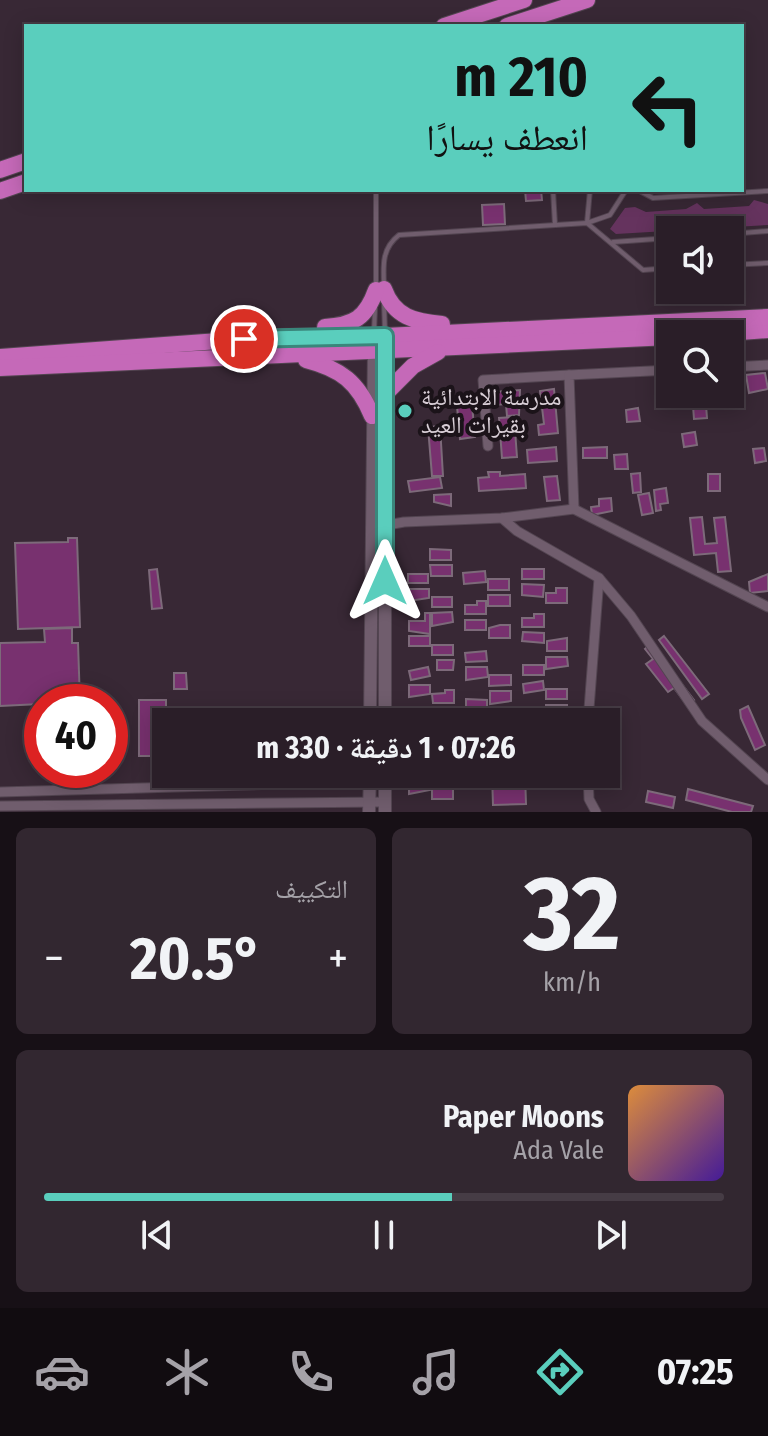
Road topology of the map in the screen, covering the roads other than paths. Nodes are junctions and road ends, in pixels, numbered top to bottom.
1 (524, 0) edge
2 (587, 0) edge
3 (450, 24) edge
4 (513, 24) edge
5 (24, 162) edge
6 (0, 170) edge
7 (24, 183) edge
8 (0, 191) edge
9 (768, 191) edge
10 (376, 192) edge
11 (553, 192) edge
12 (590, 192) edge
13 (625, 192) edge
14 (642, 192) edge
15 (587, 223) junction
16 (555, 225) junction
17 (768, 231) edge
18 (744, 233) edge
19 (656, 239) edge
20 (611, 242) junction
21 (768, 263) edge
22 (744, 264) edge
23 (656, 269) edge
24 (380, 289) junction
25 (768, 317) edge
26 (484, 330) junction
27 (768, 330) edge
28 (744, 332) edge
29 (274, 337) junction
30 (656, 338) edge
31 (379, 343) junction
32 (450, 348) junction
33 (289, 355) junction
34 (0, 357) edge
35 (768, 365) edge
36 (744, 366) edge
37 (0, 368) edge
38 (656, 371) edge
39 (569, 375) junction
40 (384, 395) junction
41 (372, 416) junction
42 (488, 446) dead end
43 (574, 509) junction
44 (502, 518) junction
45 (385, 525) junction
46 (371, 528) junction
47 (599, 578) junction
48 (768, 607) edge
49 (370, 708) edge
50 (385, 708) edge
51 (589, 708) edge
52 (768, 780) edge
53 (152, 786) edge
54 (589, 788) edge
55 (0, 792) edge
56 (0, 806) edge
57 (369, 807) edge
58 (385, 807) edge
59 (596, 812) edge

1 - 3 highway
2 - 4 highway
5 - 6 highway
7 - 8 highway
9 - 14 lane
10 - 24 lane
11 - 16 lane
12 - 15 lane
13 - 15 lane
15 - 16 lane
15 - 20 lane
16 - 24 lane
17 - 18 lane
19 - 20 lane
20 - 23 lane
21 - 22 lane
24 - 26 highway
24 - 29 highway
24 - 31 lane
24 - 31 lane
25 - 26 highway
26 - 31 highway
27 - 28 highway
29 - 31 highway
29 - 34 highway
30 - 32 highway
31 - 32 highway
31 - 33 highway
31 - 40 street
31 - 41 street
32 - 40 highway
33 - 37 highway
33 - 41 highway
35 - 36 street
38 - 39 street
39 - 42 street
39 - 43 street
40 - 45 street
41 - 46 street
43 - 44 street
43 - 48 street
44 - 45 street
44 - 47 street
45 - 46 street
45 - 50 street
46 - 49 street
47 - 51 street
47 - 52 street
53 - 55 street
54 - 59 street
56 - 57 street
57 - 58 street

